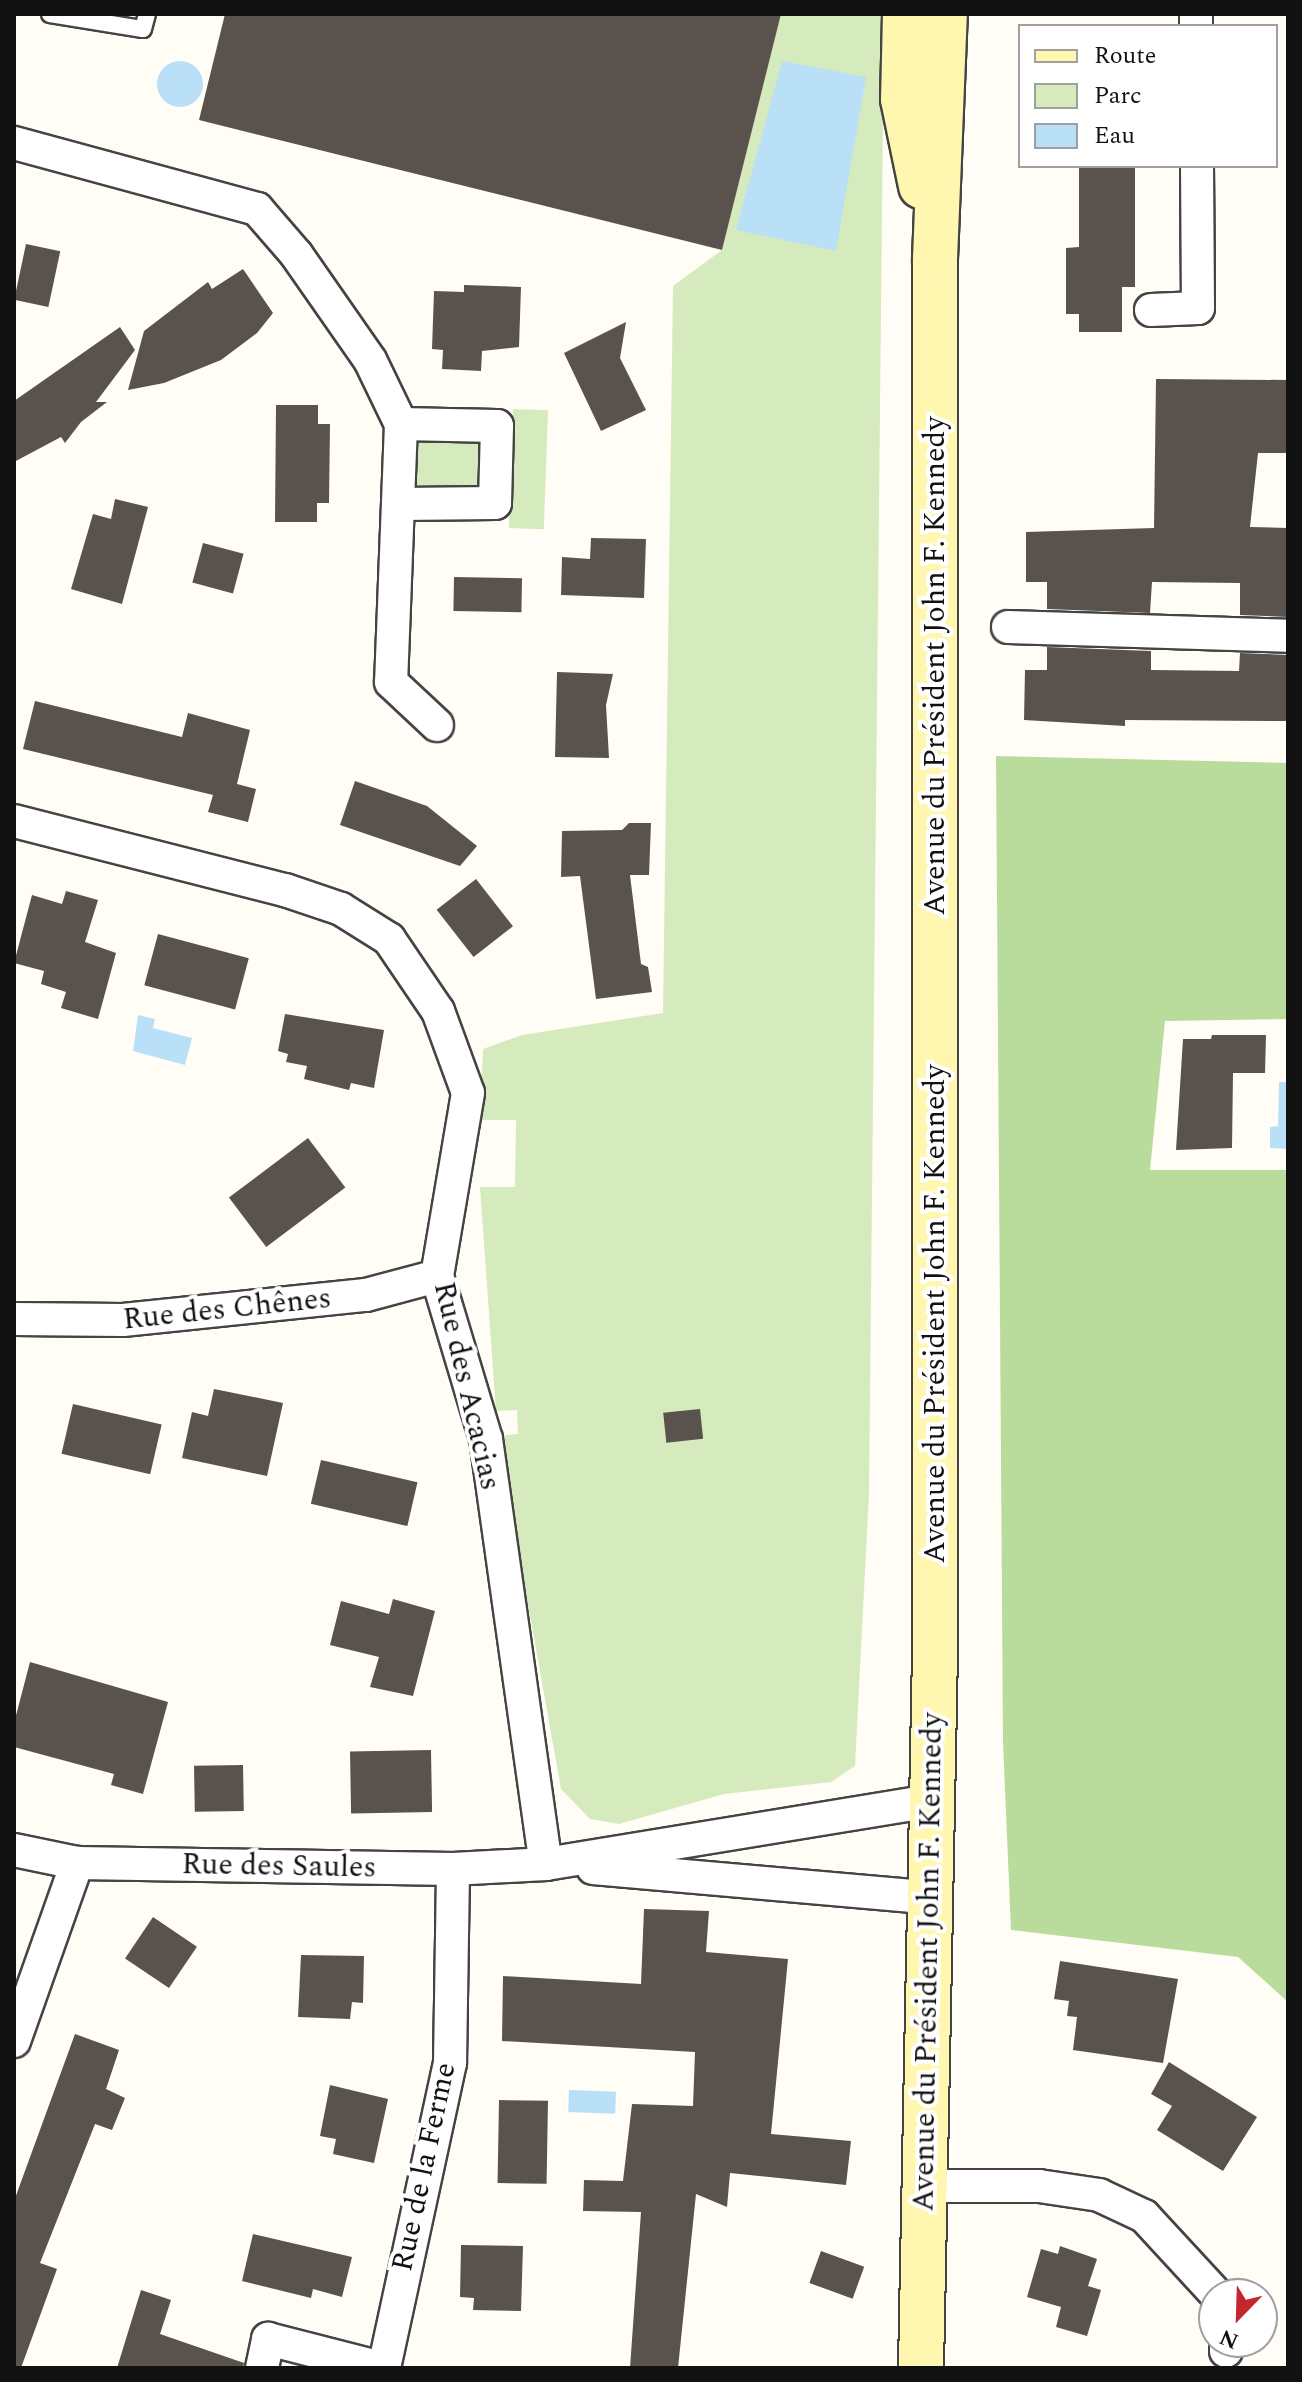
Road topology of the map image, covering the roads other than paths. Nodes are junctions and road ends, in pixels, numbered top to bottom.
1 (50, 14) edge
2 (147, 14) edge
3 (905, 14) edge
4 (945, 14) edge
5 (14, 143) edge
6 (1197, 168) edge
7 (935, 259) junction
8 (1151, 310) dead end
9 (401, 424) junction
10 (400, 504) junction
11 (1008, 627) dead end
12 (1288, 636) edge
13 (437, 725) dead end
14 (14, 821) edge
15 (437, 1276) junction
16 (14, 1319) edge
17 (930, 1801) junction
18 (14, 1850) edge
19 (77, 1863) junction
20 (546, 1864) junction
21 (453, 1869) junction
22 (927, 1897) junction
23 (14, 2041) edge
24 (923, 2186) junction
25 (1201, 2278) edge
26 (262, 2368) edge
27 (382, 2368) edge
28 (921, 2368) edge

1 - 2 lane
3 - 7 main road, Avenue du Président John F. Kennedy
4 - 7 main road, Avenue du Président John F. Kennedy
5 - 9 street
6 - 8 street
7 - 17 main road, Avenue du Président John F. Kennedy
9 - 10 street
9 - 10 street
10 - 13 street
11 - 12 street
14 - 15 street, Rue des Acacias
15 - 16 street, Rue des Chênes
15 - 20 street, Rue des Acacias
17 - 20 street, Rue des Saules
17 - 22 main road, Avenue du Président John F. Kennedy
18 - 19 street, Rue des Saules
19 - 21 street, Rue des Saules
19 - 23 street
20 - 21 street, Rue des Saules
20 - 22 street, Rue des Saules
21 - 27 street, Rue de la Ferme
22 - 24 main road, Avenue du Président John F. Kennedy
24 - 25 street
24 - 28 main road, Avenue du Président John F. Kennedy
26 - 27 street, Rue de la Ferme

